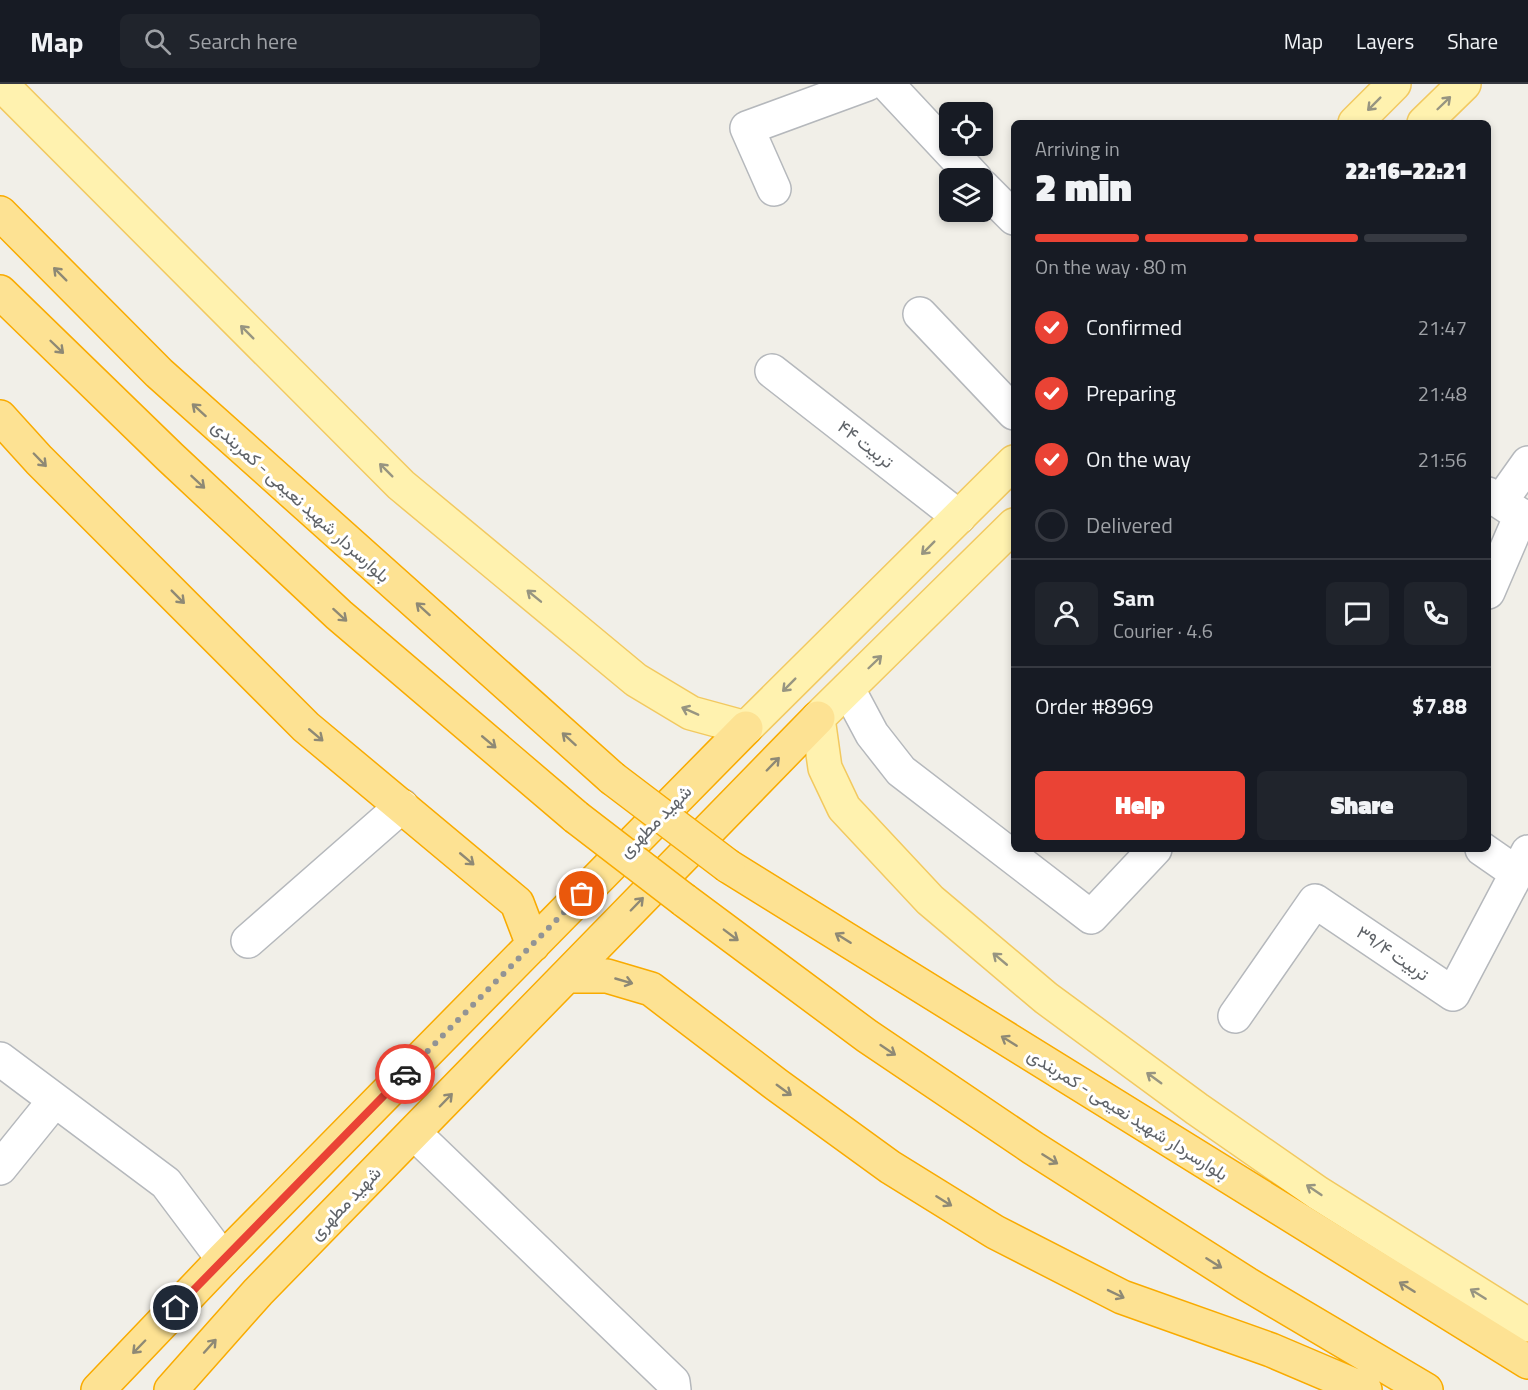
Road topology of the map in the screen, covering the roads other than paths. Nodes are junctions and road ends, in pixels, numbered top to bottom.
1 (1, 84) edge
2 (867, 84) edge
3 (887, 84) edge
4 (1394, 84) edge
5 (1464, 84) edge
6 (1358, 120) edge
7 (1427, 120) edge
8 (966, 168) edge
9 (774, 189) dead end
10 (993, 197) edge
11 (0, 213) edge
12 (1011, 215) edge
13 (0, 292) edge
14 (920, 314) dead end
15 (772, 371) dead end
16 (1011, 410) edge
17 (0, 417) edge
18 (1528, 463) edge
19 (1011, 465) edge
20 (1509, 508) edge
21 (959, 517) junction
22 (1011, 528) edge
23 (1491, 580) edge
24 (848, 689) junction
25 (818, 718) junction
26 (746, 728) junction
27 (402, 806) junction
28 (1152, 852) edge
29 (1491, 852) edge
30 (1523, 863) edge
31 (248, 941) dead end
32 (533, 945) junction
33 (567, 976) junction
34 (1235, 1016) dead end
35 (0, 1059) edge
36 (55, 1100) junction
37 (414, 1132) junction
38 (0, 1168) edge
39 (223, 1259) junction
40 (258, 1292) junction
41 (1528, 1325) edge
42 (1528, 1362) edge
43 (98, 1390) edge
44 (171, 1390) edge
45 (674, 1390) edge
46 (1365, 1390) edge
47 (1426, 1390) edge

26 -> 1 main road
2 - 9 street
3 - 8 street
4 -> 6 main road
7 -> 5 main road
10 - 12 street
42 -> 11 highway, بلوارسردار شهید نعیمی - کمربندی, bridge
13 -> 47 highway, bridge
14 - 16 street
15 - 21 street, تربیت ۴۴
17 -> 27 highway
18 - 20 street
19 - 21 main road, شهید مطهری
20 - 23 street
21 -> 26 main road, شهید مطهری
24 -> 22 main road, شهید مطهری
24 - 25 main road, شهید مطهری
24 - 28 street
33 -> 25 highway, شهید مطهری
41 -> 25 main road
26 - 32 highway, شهید مطهری
27 - 31 street
27 -> 32 highway
29 - 30 street
30 - 34 street, تربيت ۳۹/۴
32 - 39 highway, شهید مطهری
37 -> 33 highway, شهید مطهری
33 -> 46 highway
35 - 36 street
36 - 38 street
36 - 39 street
37 - 40 highway, شهید مطهری
37 - 45 street
39 - 40 highway
39 -> 43 highway, شهید مطهری
44 -> 40 highway, شهید مطهری

